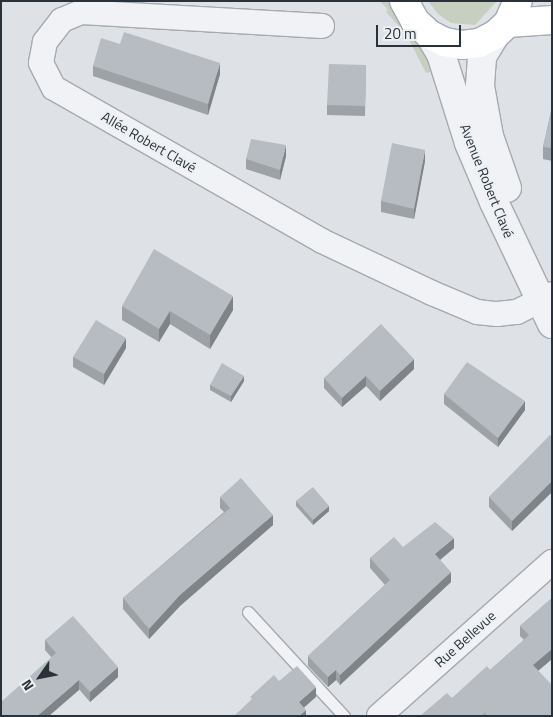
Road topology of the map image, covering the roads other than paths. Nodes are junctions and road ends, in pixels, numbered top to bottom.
1 (406, 2) edge
2 (507, 20) edge
3 (552, 20) edge
4 (322, 26) dead end
5 (429, 34) junction
6 (547, 294) edge
7 (552, 324) edge
8 (552, 562) edge
9 (248, 612) dead end
10 (344, 716) edge
11 (379, 716) edge

1 - 5 main road
2 - 3 main road
2 - 5 main road
2 - 6 street, Avenue Robert Clavé
4 - 6 street, Allée Robert Clavé
5 - 6 street, Avenue Robert Clavé
6 - 7 street, Avenue Robert Clavé
8 - 11 street, Rue Bellevue
9 - 10 lane

